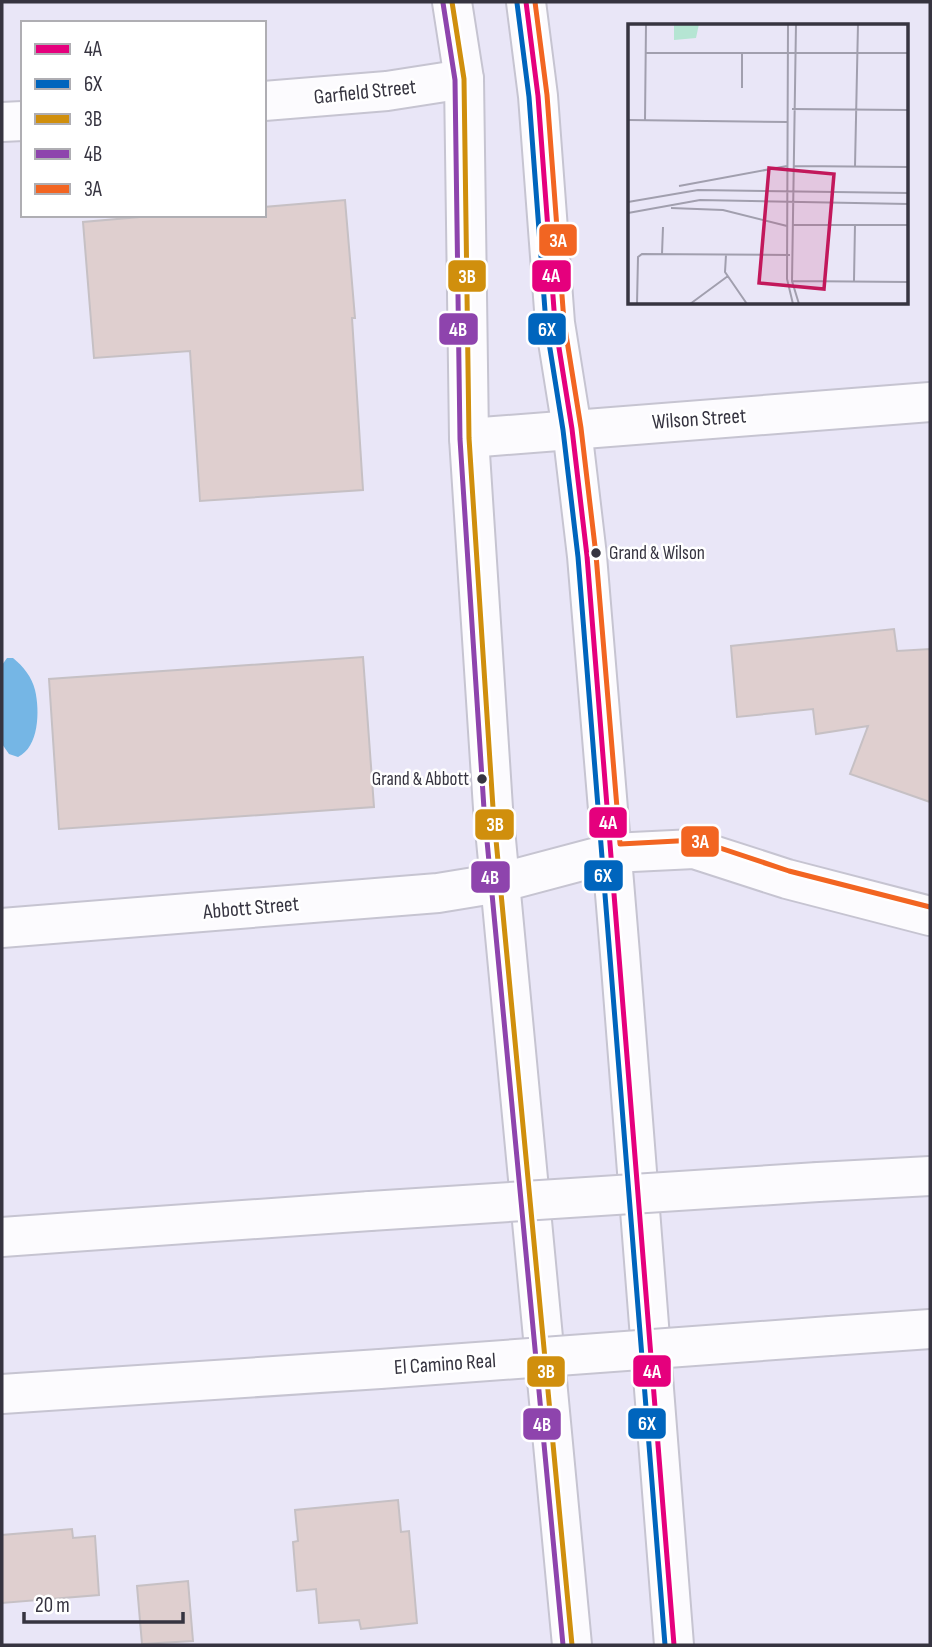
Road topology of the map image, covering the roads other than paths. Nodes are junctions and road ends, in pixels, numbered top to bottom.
1 (452, 2) edge
2 (526, 2) edge
3 (464, 79) junction
4 (266, 101) edge
5 (21, 121) edge
6 (2, 122) edge
7 (930, 402) edge
8 (572, 429) junction
9 (469, 438) junction
10 (612, 853) junction
11 (499, 883) junction
12 (930, 916) edge
13 (2, 928) edge
14 (930, 1176) edge
15 (2, 1237) edge
16 (930, 1329) edge
17 (2, 1394) edge
18 (572, 1645) edge
19 (674, 1645) edge

1 - 3 main road
2 - 8 main road
3 - 4 main road, Garfield Street
3 - 9 main road
5 - 6 main road
7 - 8 main road, Wilson Street
8 - 9 main road, Wilson Street
8 - 10 main road
9 - 11 main road
10 - 11 main road, Abbott Street
10 - 12 main road, Abbott Street
10 - 19 main road
11 - 13 main road, Abbott Street
11 - 18 main road
14 - 15 main road, bridge
16 - 17 main road, El Camino Real, bridge

